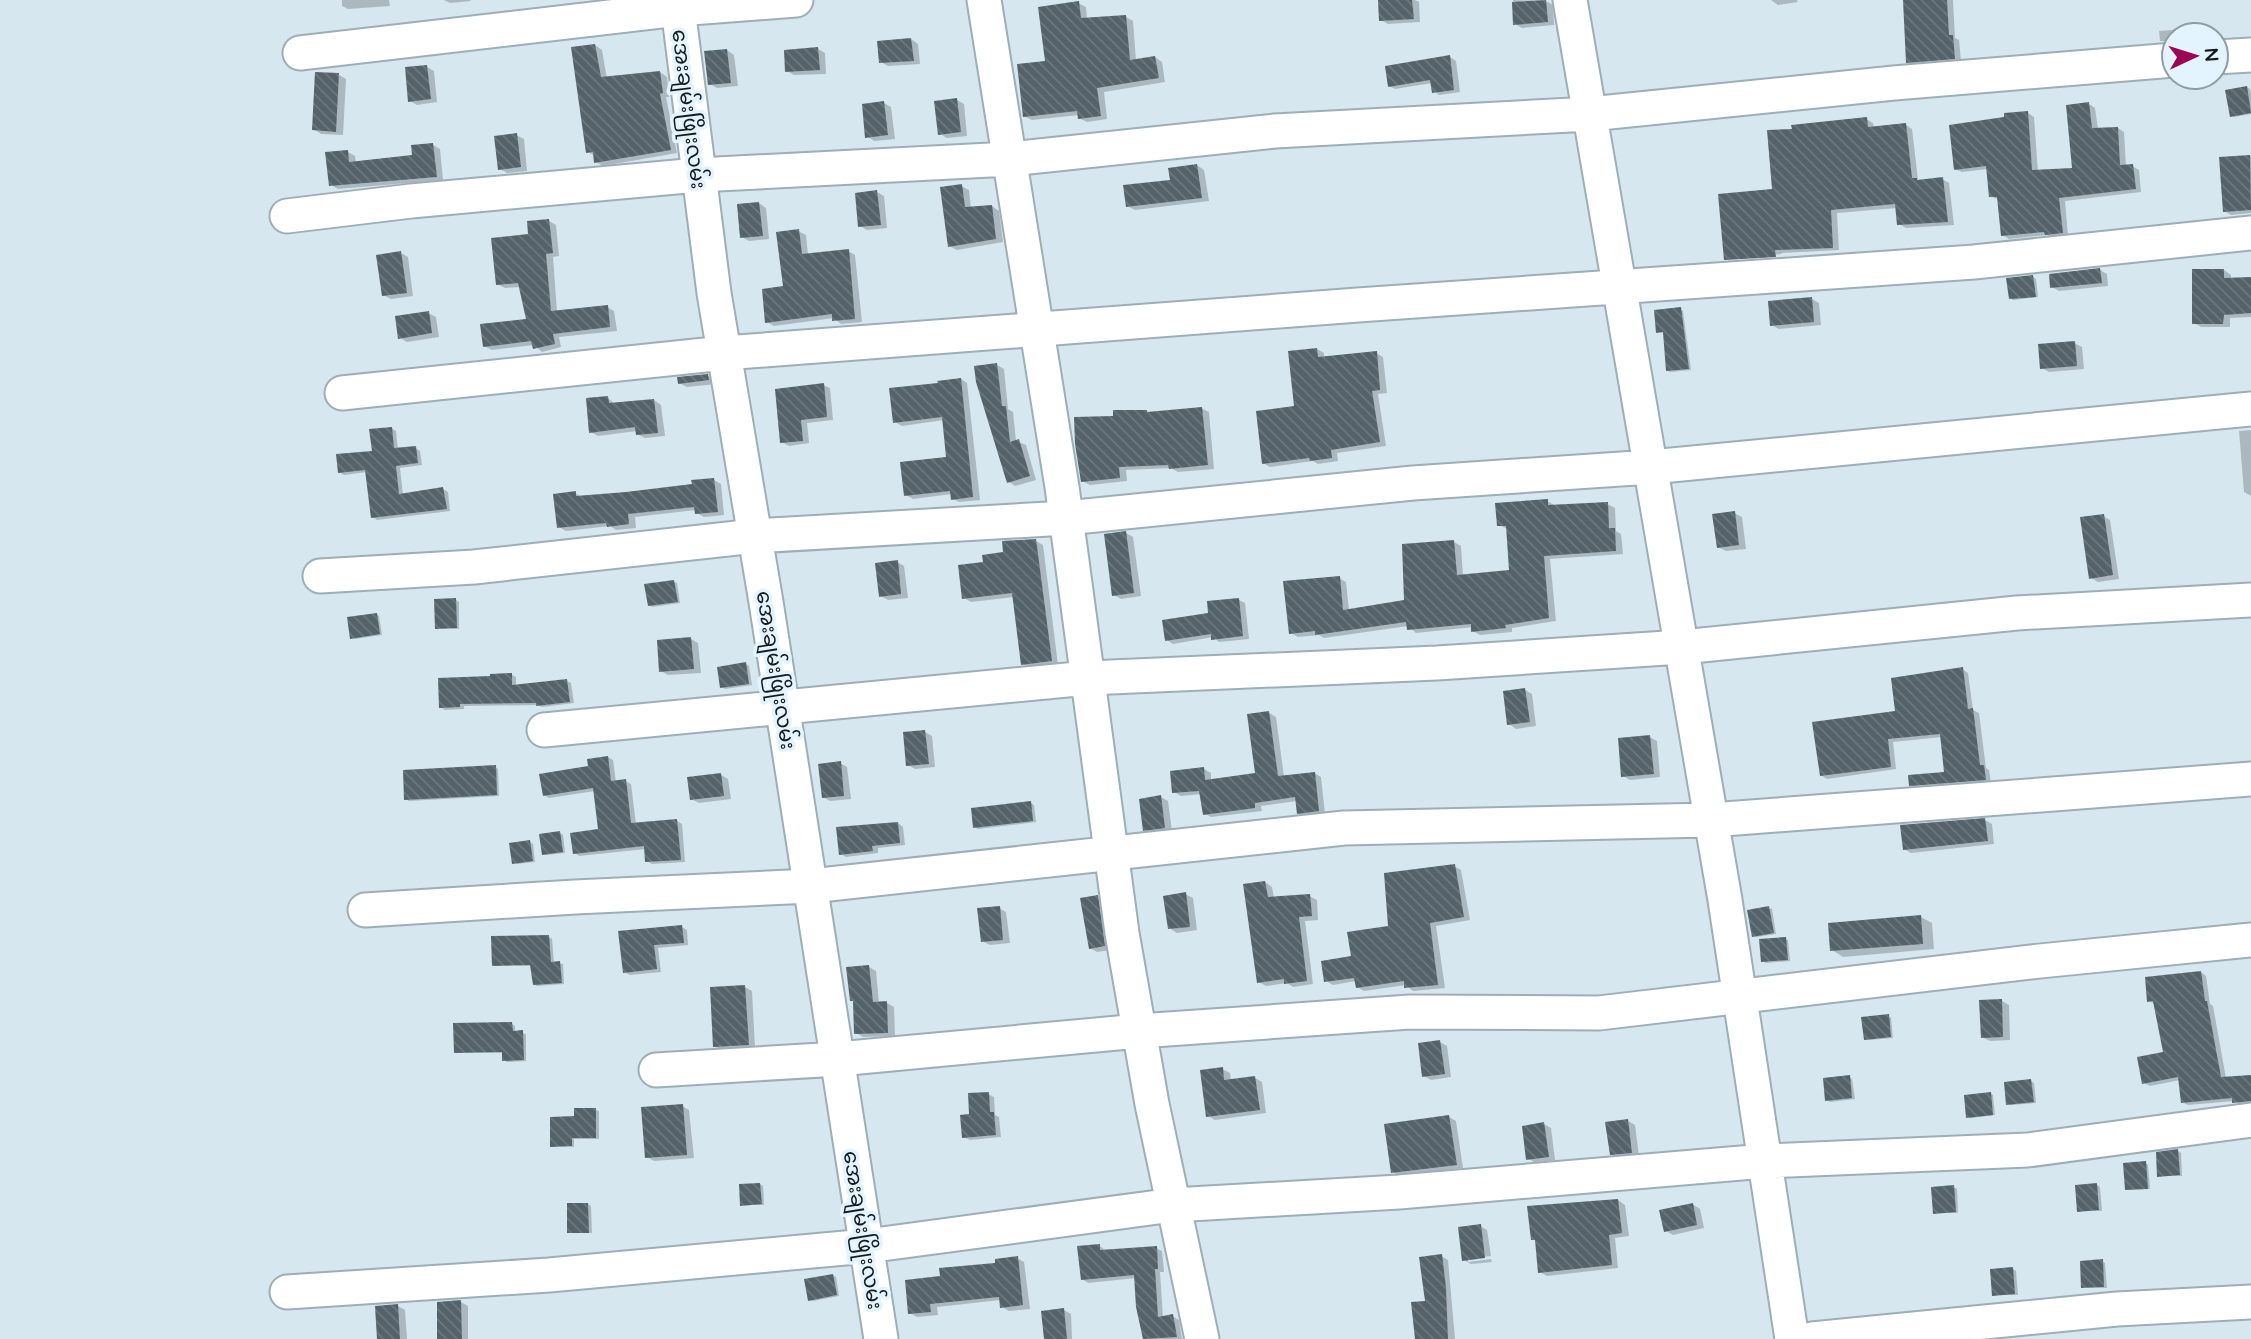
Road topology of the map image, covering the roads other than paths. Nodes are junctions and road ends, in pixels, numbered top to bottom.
1 (796, 0) edge
2 (984, 0) edge
3 (1570, 0) edge
4 (677, 4) edge
5 (300, 53) dead end
6 (2251, 55) edge
7 (2230, 56) edge
8 (2160, 62) edge
9 (1590, 114) junction
10 (1010, 159) junction
11 (698, 175) junction
12 (287, 216) dead end
13 (2251, 233) edge
14 (1620, 286) junction
15 (1037, 331) junction
16 (724, 353) junction
17 (342, 393) dead end
18 (2251, 409) edge
19 (1651, 467) junction
20 (1066, 518) junction
21 (755, 536) junction
22 (320, 576) dead end
23 (2251, 600) edge
24 (1682, 647) junction
25 (1088, 678) junction
26 (783, 708) junction
27 (544, 730) dead end
28 (2251, 779) edge
29 (1711, 820) junction
30 (1111, 853) junction
31 (811, 886) junction
32 (365, 910) dead end
33 (2251, 940) edge
34 (1740, 994) junction
35 (1139, 1031) junction
36 (838, 1059) junction
37 (656, 1070) dead end
38 (2251, 1120) edge
39 (1765, 1161) junction
40 (1173, 1205) junction
41 (867, 1246) junction
42 (287, 1292) dead end
43 (2251, 1303) edge
44 (881, 1339) edge
45 (1202, 1339) edge
46 (1792, 1339) edge
47 (1812, 1339) edge

1 - 4 street
2 - 10 street
3 - 9 street
4 - 5 street
4 - 11 street, အေးချမ်းဖြိုးလမ်း
6 - 7 street
8 - 9 street
9 - 10 street
9 - 14 street
10 - 11 street
10 - 15 street
11 - 12 street
11 - 16 street, အေးချမ်းဖြိုးလမ်း
13 - 14 street
14 - 15 street
14 - 19 street
15 - 16 street
15 - 20 street
16 - 17 street
16 - 21 street, အေးချမ်းဖြိုးလမ်း
18 - 19 street
19 - 20 street
19 - 24 street
20 - 21 street
20 - 25 street
21 - 22 street
21 - 26 street, အေးချမ်းဖြိုးလမ်း
23 - 24 street
24 - 25 street
24 - 29 street
25 - 26 street
25 - 30 street
26 - 27 street
26 - 31 street, အေးချမ်းဖြိုးလမ်း
28 - 29 street
29 - 30 street
29 - 34 street
30 - 31 street
30 - 35 street
31 - 32 street
31 - 36 street, အေးချမ်းဖြိုးလမ်း
33 - 34 street
34 - 35 street
34 - 39 street
35 - 36 street
35 - 40 street
36 - 37 street
36 - 41 street, အေးချမ်းဖြိုးလမ်း
38 - 39 street
39 - 40 street
39 - 46 street
40 - 41 street
40 - 45 street
41 - 42 street
41 - 44 street, အေးချမ်းဖြိုးလမ်း
43 - 47 street

